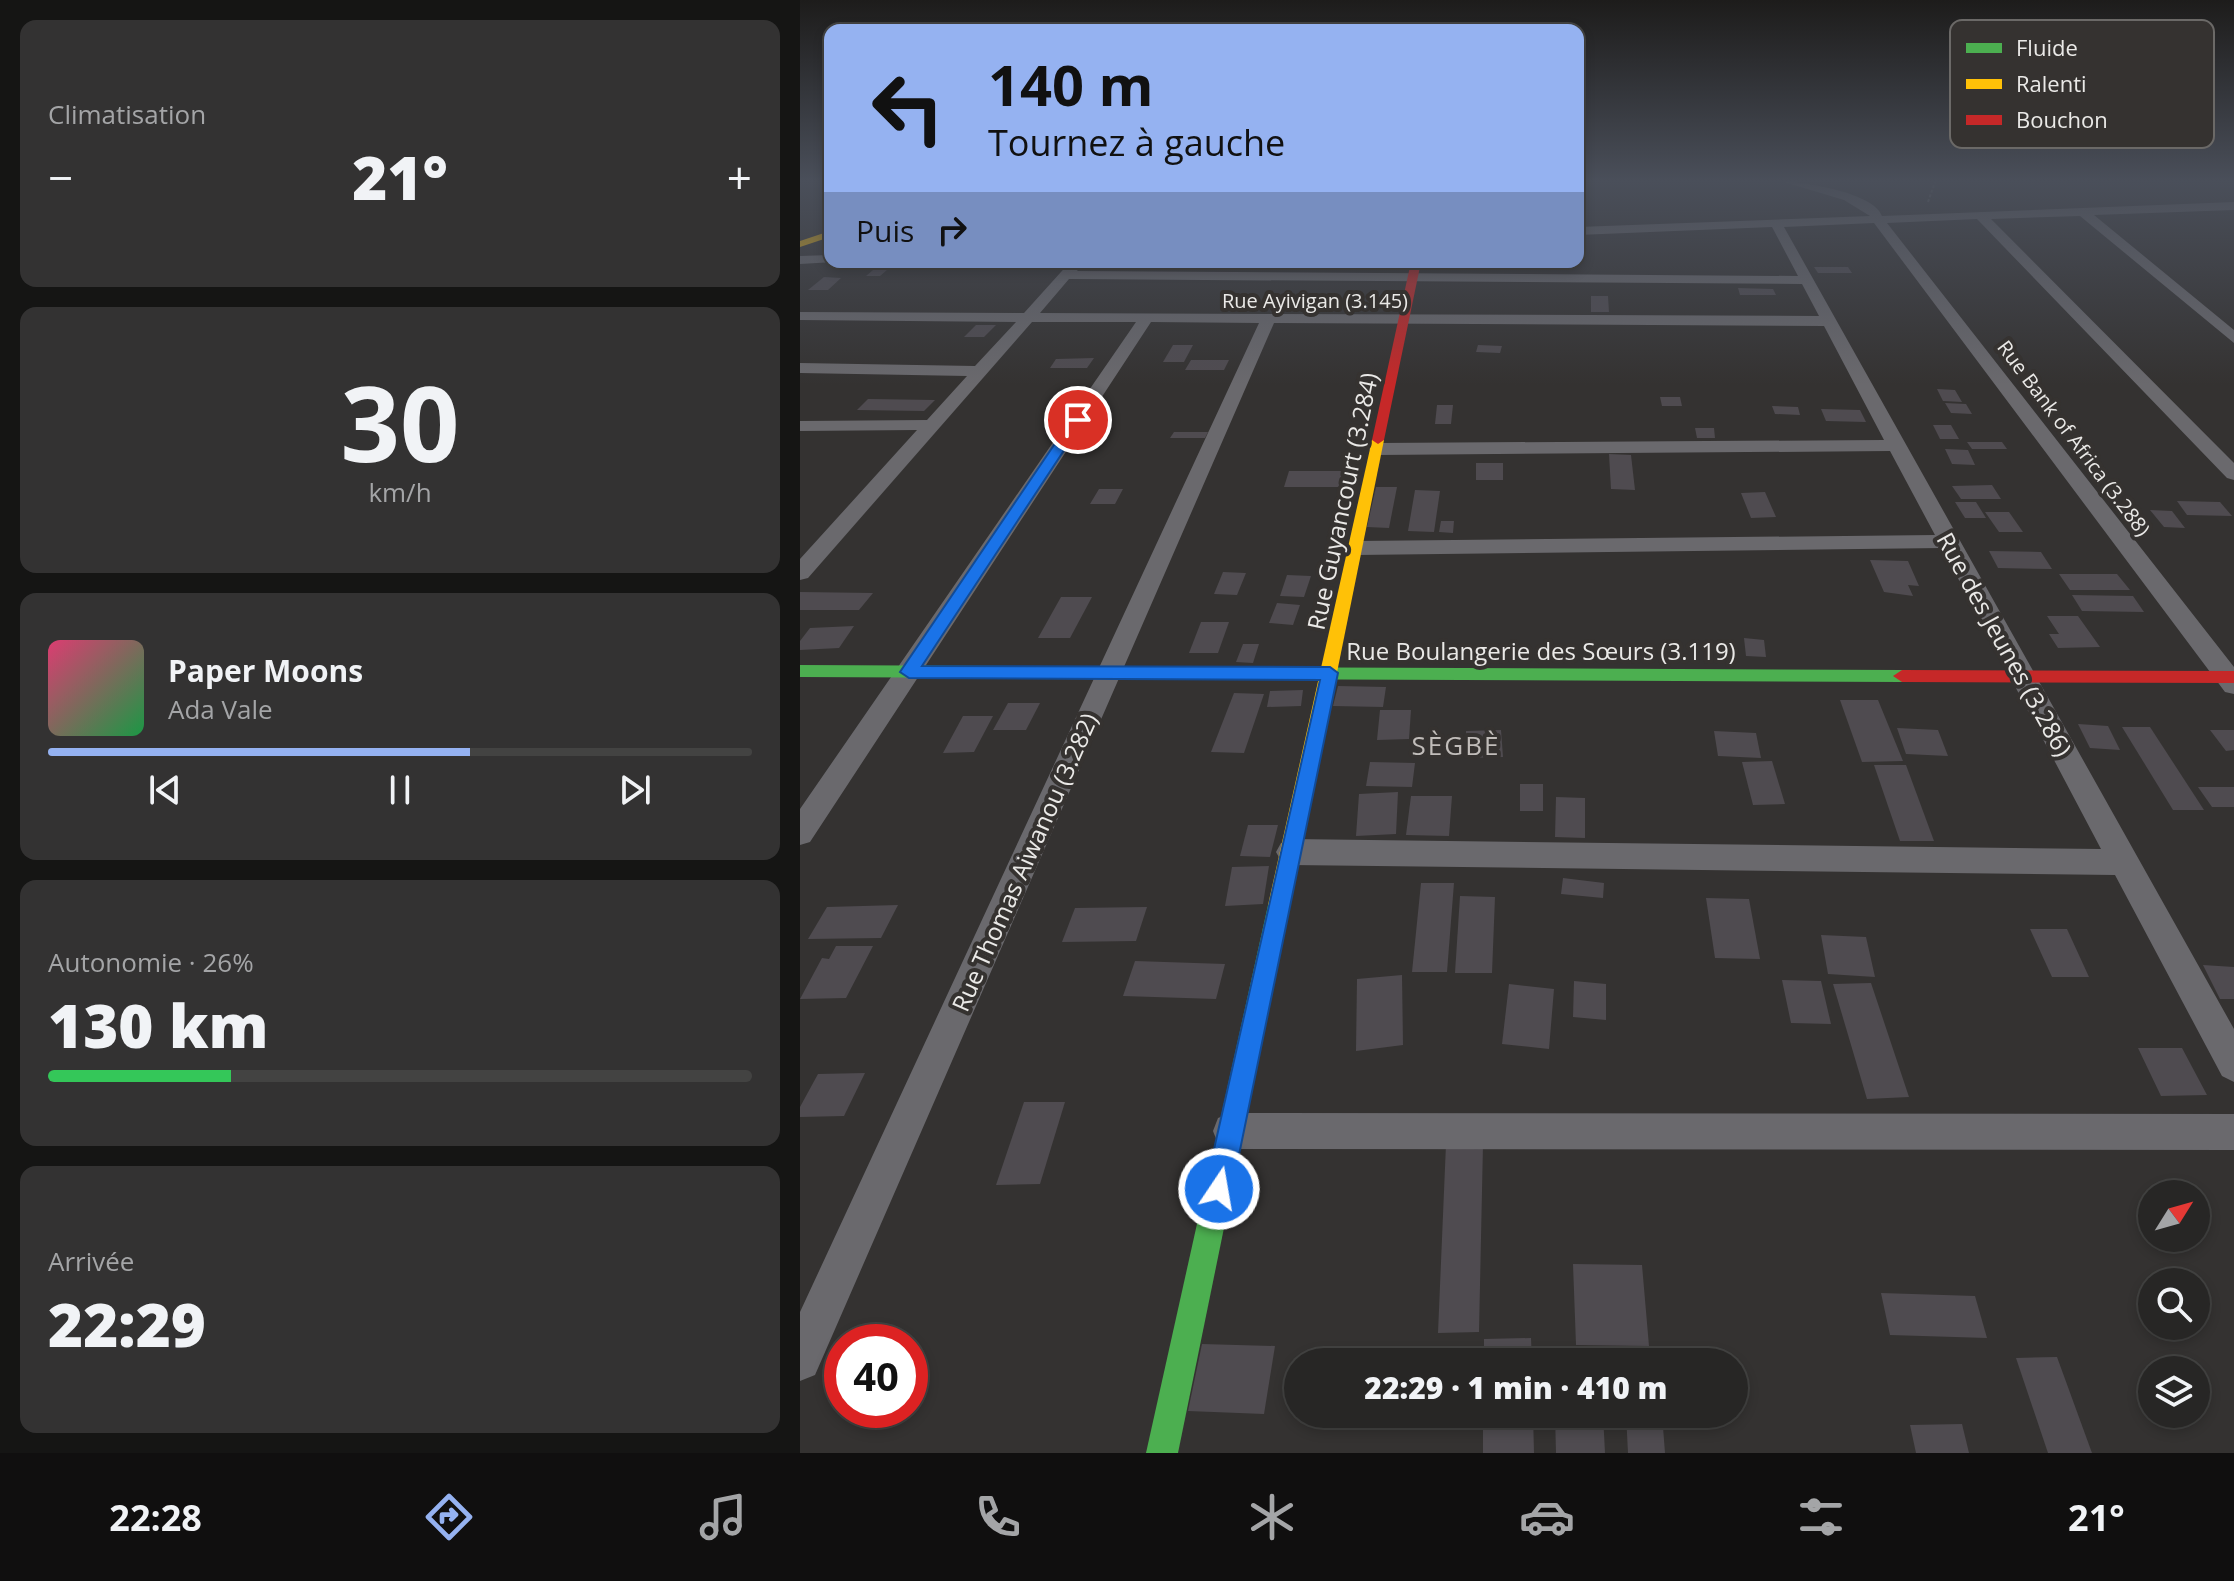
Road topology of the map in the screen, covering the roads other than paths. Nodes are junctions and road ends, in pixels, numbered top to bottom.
1 (1791, 250) edge
2 (1901, 250) edge
3 (2014, 250) edge
4 (2128, 250) edge
5 (824, 259) edge
6 (800, 260) edge
7 (1071, 269) edge
8 (1414, 270) edge
9 (1808, 280) junction
10 (800, 316) edge
11 (1027, 318) junction
12 (1146, 319) junction
13 (1406, 319) junction
14 (1268, 320) junction
15 (1829, 321) junction
16 (2234, 338) edge
17 (800, 368) edge
18 (980, 371) junction
19 (932, 425) junction
20 (800, 426) edge
21 (1900, 445) junction
22 (1378, 449) junction
23 (2234, 474) edge
24 (1947, 541) junction
25 (800, 542) edge
26 (828, 542) junction
27 (1357, 548) junction
28 (800, 573) edge
29 (800, 671) edge
30 (909, 672) junction
31 (1110, 673) junction
32 (1330, 673) junction
33 (2025, 676) junction
34 (2232, 680) edge
35 (800, 833) edge
36 (1291, 852) junction
37 (2123, 862) junction
38 (2234, 1064) edge
39 (1231, 1131) junction
40 (2234, 1132) edge
41 (800, 1360) edge
42 (1162, 1453) edge

1 - 9 street, Rue des Jeunes (3.286)
2 - 34 street, Rue Bank of Africa (3.288)
3 - 23 street
4 - 16 street
5 - 6 street
7 - 8 street
7 - 11 street
8 - 9 street
8 - 13 street, Rue Guyancourt (3.284)
9 - 15 street, Rue des Jeunes (3.286)
10 - 11 street, Rue Ayivigan (3.145)
11 - 12 street, Rue Ayivigan (3.145)
11 - 18 street
12 - 14 street, Rue Ayivigan (3.145)
12 - 30 street
13 - 14 street, Rue Ayivigan (3.145)
13 - 15 street, Rue Ayivigan (3.145)
13 - 22 street, Rue Guyancourt (3.284)
14 - 31 street, Rue Thomas Aiwanou (3.282)
15 - 21 street, Rue des Jeunes (3.286)
17 - 18 street
18 - 19 street
19 - 20 street
19 - 26 street
21 - 22 street
21 - 24 street, Rue des Jeunes (3.286)
22 - 27 street, Rue Guyancourt (3.284)
24 - 27 street
24 - 33 street, Rue des Jeunes (3.286)
25 - 26 street
26 - 28 street
27 - 32 street, Rue Guyancourt (3.284)
29 - 30 street, Rue Boulangerie des Sœurs (3.119)
30 - 31 street, Rue Boulangerie des Sœurs (3.119)
30 - 35 street
31 - 32 street, Rue Boulangerie des Sœurs (3.119)
31 - 41 street, Rue Thomas Aiwanou (3.282)
32 - 33 street, Rue Boulangerie des Sœurs (3.119)
32 - 36 street, Rue Guyancourt (3.284)
33 - 34 street, Rue Boulangerie des Sœurs (3.119)
33 - 37 street, Rue des Jeunes (3.286)
36 - 37 street
36 - 39 street, Rue Guyancourt (3.284)
37 - 38 street, Rue des Jeunes (3.286)
39 - 40 street
39 - 42 street, Rue Guyancourt (3.284)

